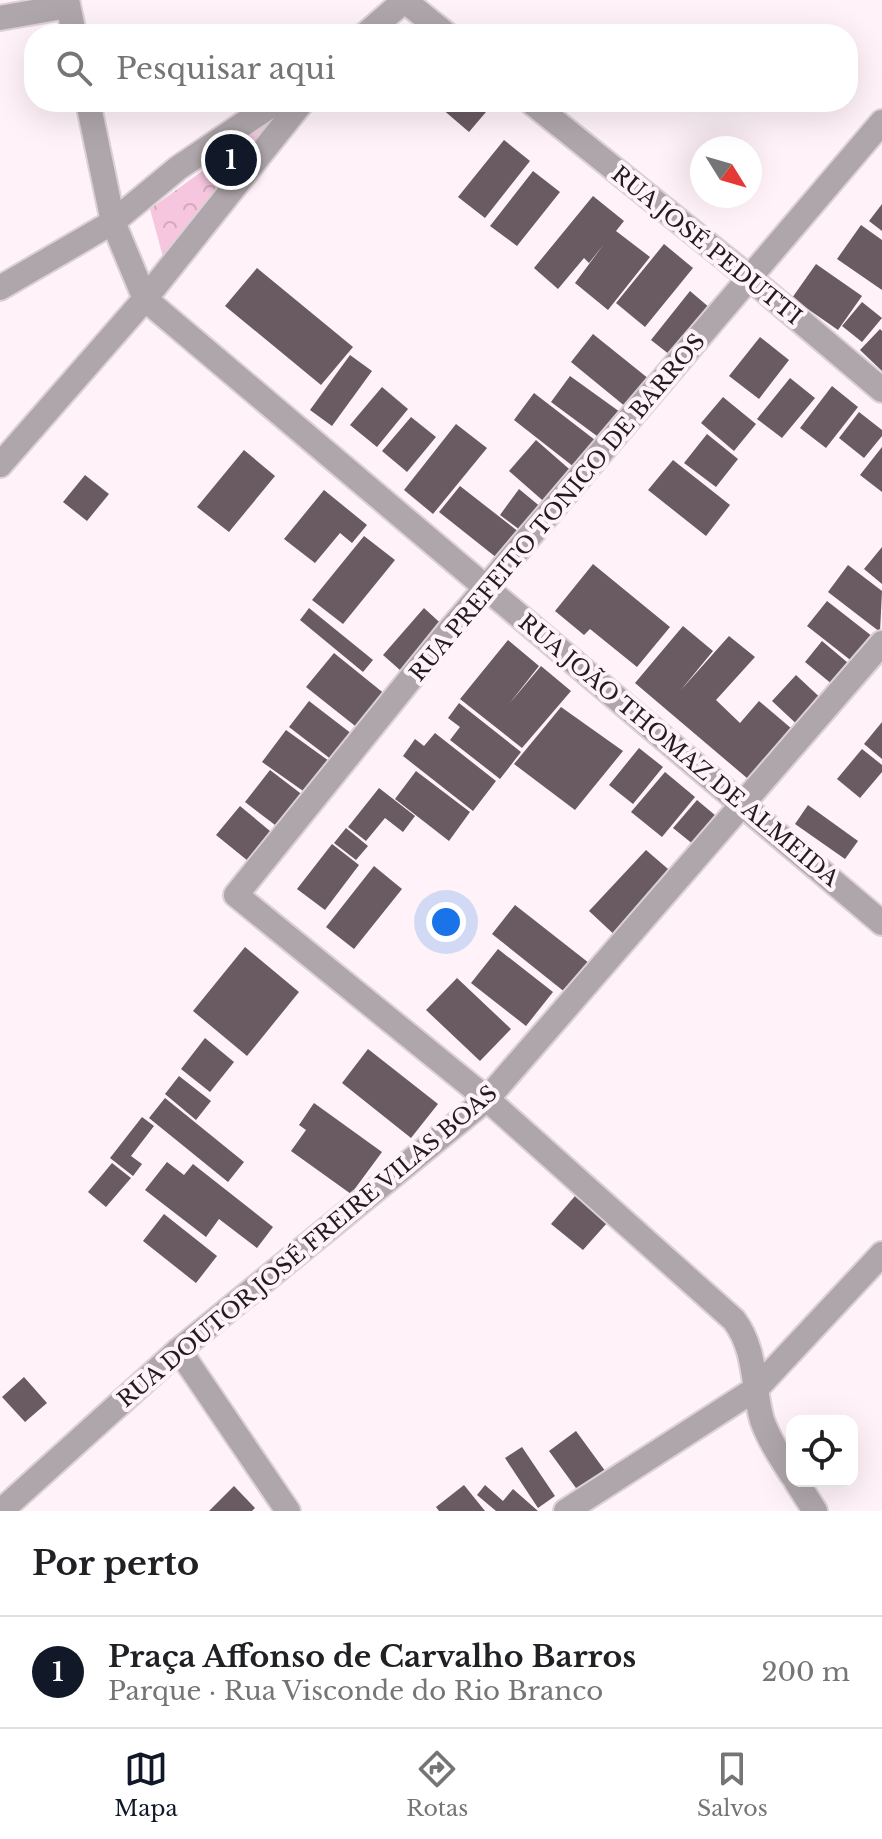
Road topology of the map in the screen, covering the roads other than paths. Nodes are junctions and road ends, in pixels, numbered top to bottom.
1 (405, 0) edge
2 (68, 3) edge
3 (0, 18) edge
4 (72, 24) edge
5 (377, 24) edge
6 (434, 24) edge
7 (90, 112) edge
8 (261, 112) edge
9 (294, 112) edge
10 (543, 112) edge
11 (882, 122) edge
12 (113, 222) junction
13 (751, 279) junction
14 (0, 288) edge
15 (145, 299) junction
16 (882, 390) edge
17 (0, 465) edge
18 (487, 587) junction
19 (882, 643) edge
20 (742, 802) junction
21 (882, 923) edge
22 (487, 1099) junction
23 (882, 1254) edge
24 (179, 1350) junction
25 (757, 1388) junction
26 (786, 1464) edge
27 (800, 1487) edge
28 (1, 1511) edge
29 (288, 1511) edge
30 (566, 1511) edge
31 (815, 1511) edge

1 - 5 street
1 - 6 street
2 - 3 street
2 - 4 street
7 - 12 street
8 - 12 street
9 - 15 street
10 - 13 street, RUA JOSÉ PEDUTTI
11 - 13 street, RUA PREFEITO TONICO DE BARROS
12 - 14 street
12 - 15 street
13 - 16 street, RUA JOSÉ PEDUTTI
13 - 18 street, RUA PREFEITO TONICO DE BARROS
15 - 17 street
15 - 18 street, RUA JOÃO THOMAZ DE ALMEIDA
18 - 20 street, RUA JOÃO THOMAZ DE ALMEIDA
18 - 22 street, RUA PREFEITO TONICO DE BARROS
19 - 20 street, RUA DOUTOR JOSÉ FREIRE VILAS BOAS
20 - 21 street, RUA JOÃO THOMAZ DE ALMEIDA
20 - 22 street, RUA DOUTOR JOSÉ FREIRE VILAS BOAS
22 - 24 street, RUA DOUTOR JOSÉ FREIRE VILAS BOAS
22 - 25 street
23 - 25 street
24 - 28 street, RUA DOUTOR JOSÉ FREIRE VILAS BOAS
24 - 29 street
25 - 26 street
25 - 30 street
27 - 31 street

